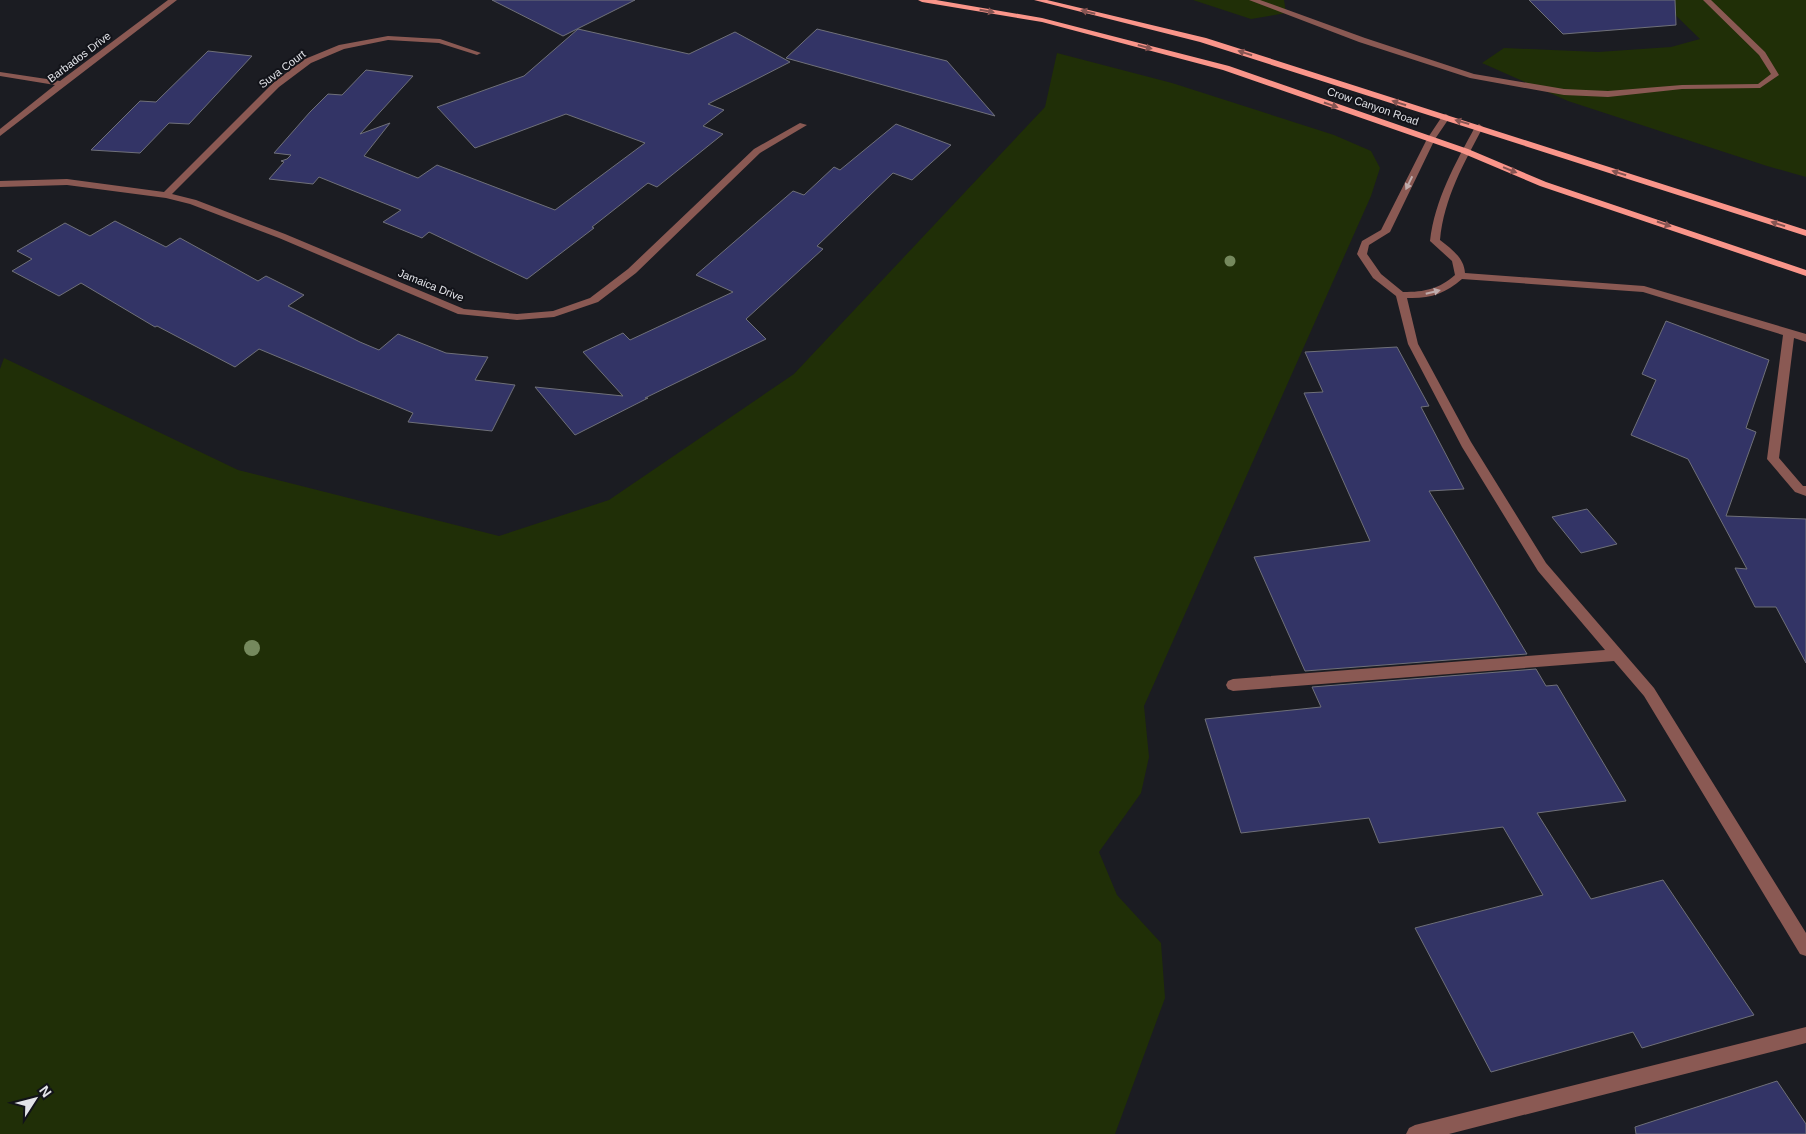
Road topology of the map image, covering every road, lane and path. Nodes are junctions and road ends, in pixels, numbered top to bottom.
1 (173, 0) edge
2 (922, 0) edge
3 (1038, 0) edge
4 (1253, 0) edge
5 (1707, 0) edge
6 (477, 53) dead end
7 (0, 74) edge
8 (62, 84) junction
9 (1446, 118) junction
10 (803, 124) dead end
11 (1479, 127) junction
12 (0, 133) edge
13 (1431, 139) junction
14 (1466, 152) junction
15 (0, 184) edge
16 (166, 195) junction
17 (1806, 233) edge
18 (1806, 273) edge
19 (1460, 276) junction
20 (1401, 295) junction
21 (1789, 332) junction
22 (1806, 338) edge
23 (1806, 491) edge
24 (1618, 656) junction
25 (1233, 685) dead end
26 (1806, 948) edge
27 (1806, 1035) edge
28 (1415, 1134) edge

1 - 8 street, Barbados Drive
2 -> 13 main road, Crow Canyon Road
9 -> 3 main road, Crow Canyon Road
4 - 5 street
6 - 16 street, Suva Court
7 - 8 street
8 - 12 street, Barbados Drive
11 -> 9 main road, Crow Canyon Road
9 - 13 street
10 - 16 street, Jamaica Drive
11 - 14 street
17 -> 11 main road, Crow Canyon Road
13 - 14 main road, Crow Canyon Road
13 -> 20 street
14 -> 18 main road, Crow Canyon Road
14 - 19 street
15 - 16 street, Jamaica Drive
20 -> 19 street
19 - 21 street
20 - 24 street
21 - 22 street
21 - 23 street
24 - 25 street
24 - 26 street
27 - 28 street

